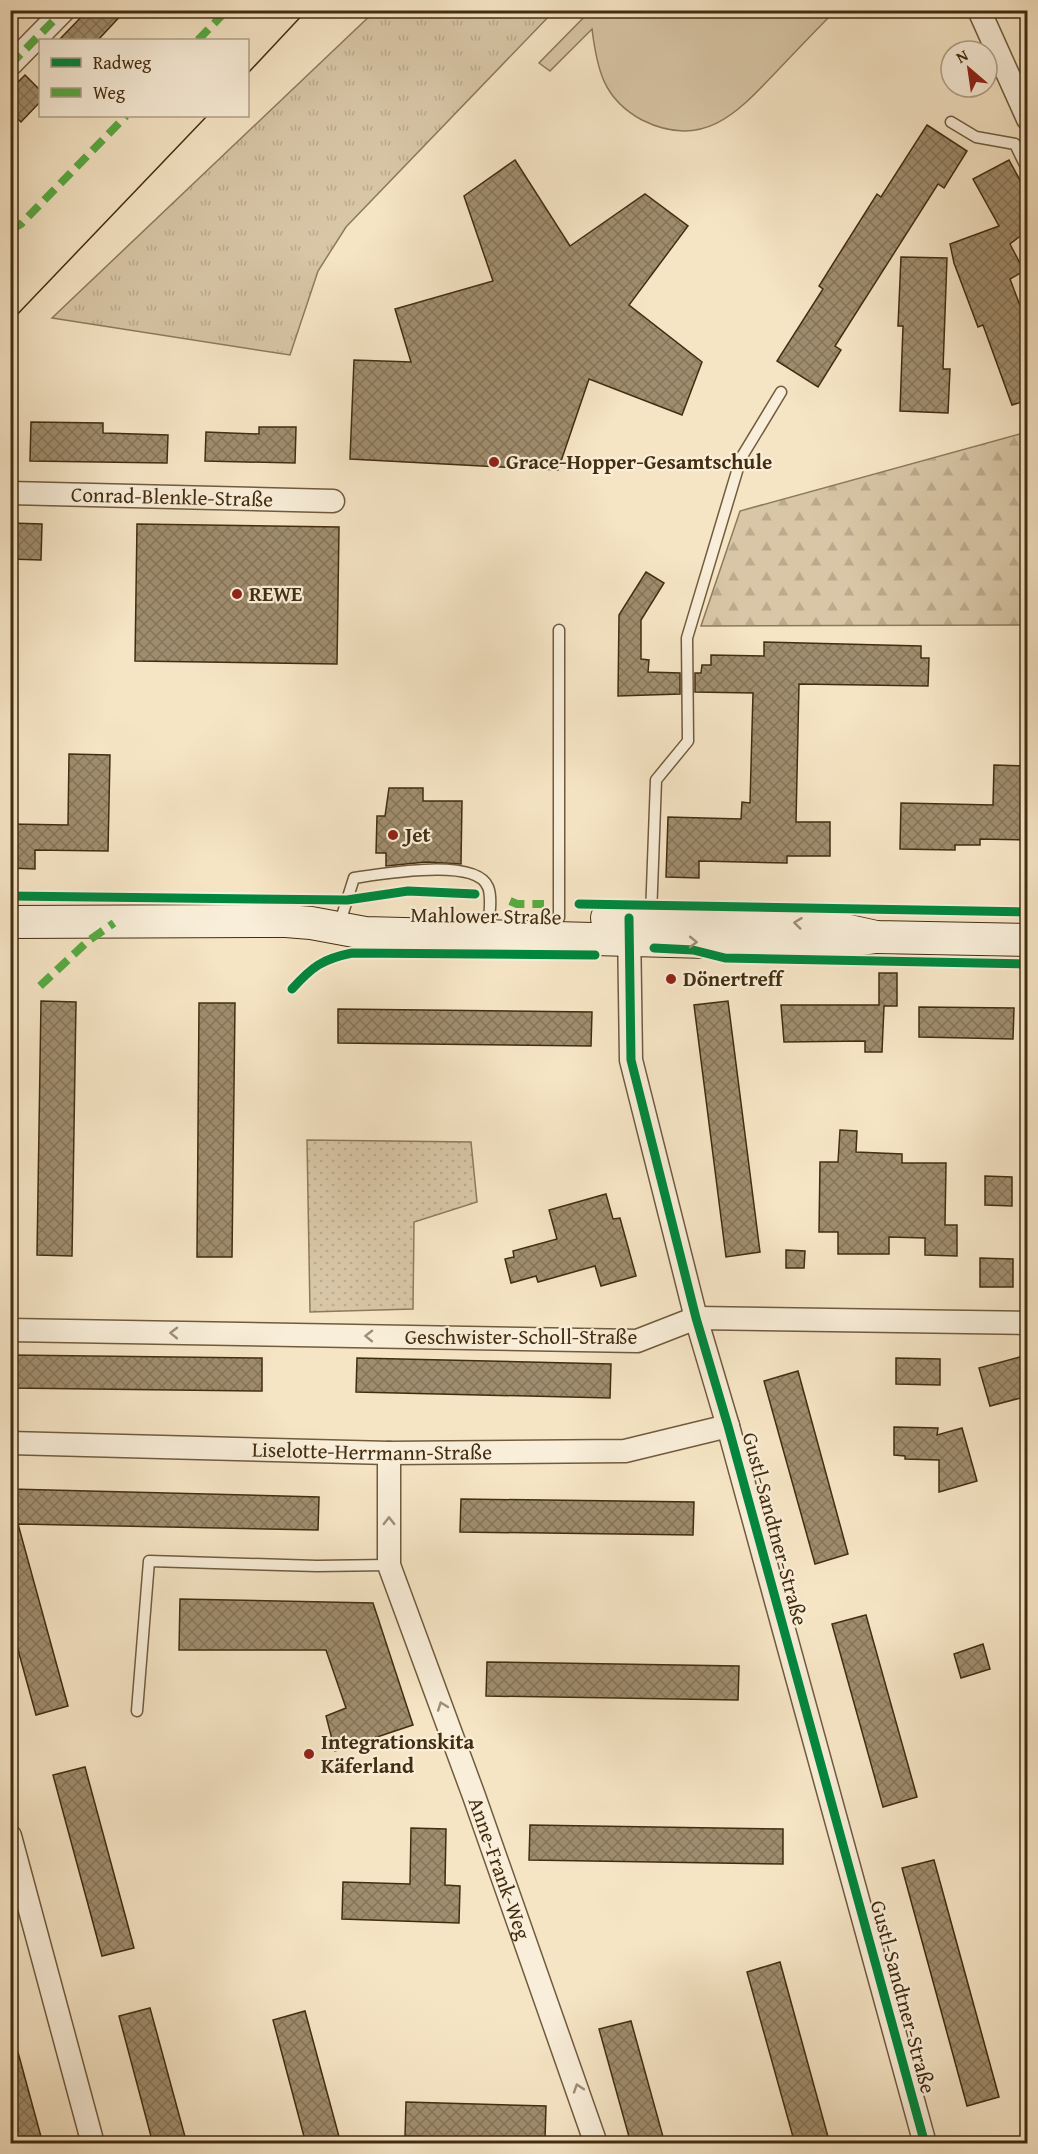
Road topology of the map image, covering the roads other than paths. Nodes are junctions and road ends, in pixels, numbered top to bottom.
1 (64, 10) edge
2 (979, 10) edge
3 (10, 66) edge
4 (1028, 120) edge
5 (951, 122) dead end
6 (1028, 171) edge
7 (781, 392) dead end
8 (10, 493) edge
9 (333, 501) dead end
10 (559, 630) dead end
11 (559, 918) junction
12 (326, 921) junction
13 (10, 922) edge
14 (488, 927) junction
15 (640, 929) junction
16 (1028, 940) edge
17 (696, 1318) junction
18 (1028, 1323) edge
19 (10, 1330) edge
20 (728, 1426) junction
21 (10, 1443) edge
22 (389, 1453) junction
23 (389, 1565) junction
24 (137, 1711) dead end
25 (10, 1836) edge
26 (16, 1881) edge
27 (93, 2144) edge
28 (596, 2144) edge
29 (925, 2144) edge

1 - 3 street
2 - 4 street
5 - 6 lane
7 - 15 lane
8 - 9 street, Conrad-Blenkle-Straße
10 - 11 lane
11 - 14 main road, Mahlower Straße
11 - 15 main road, Mahlower Straße
12 - 13 main road, Mahlower Straße
12 - 14 main road, Mahlower Straße
12 - 14 lane
14 - 15 main road, Mahlower Straße
15 - 16 main road, Mahlower Straße
15 - 17 street, Gustl-Sandtner-Straße
17 - 18 street, Geschwister-Scholl-Straße
17 -> 19 street, Geschwister-Scholl-Straße
17 - 20 street, Gustl-Sandtner-Straße
20 - 22 street, Liselotte-Herrmann-Straße
20 - 29 street, Gustl-Sandtner-Straße
21 - 22 street, Liselotte-Herrmann-Straße
23 -> 22 street, Anne-Frank-Weg
23 - 24 lane
28 -> 23 street, Anne-Frank-Weg
25 - 26 street
26 - 27 street

